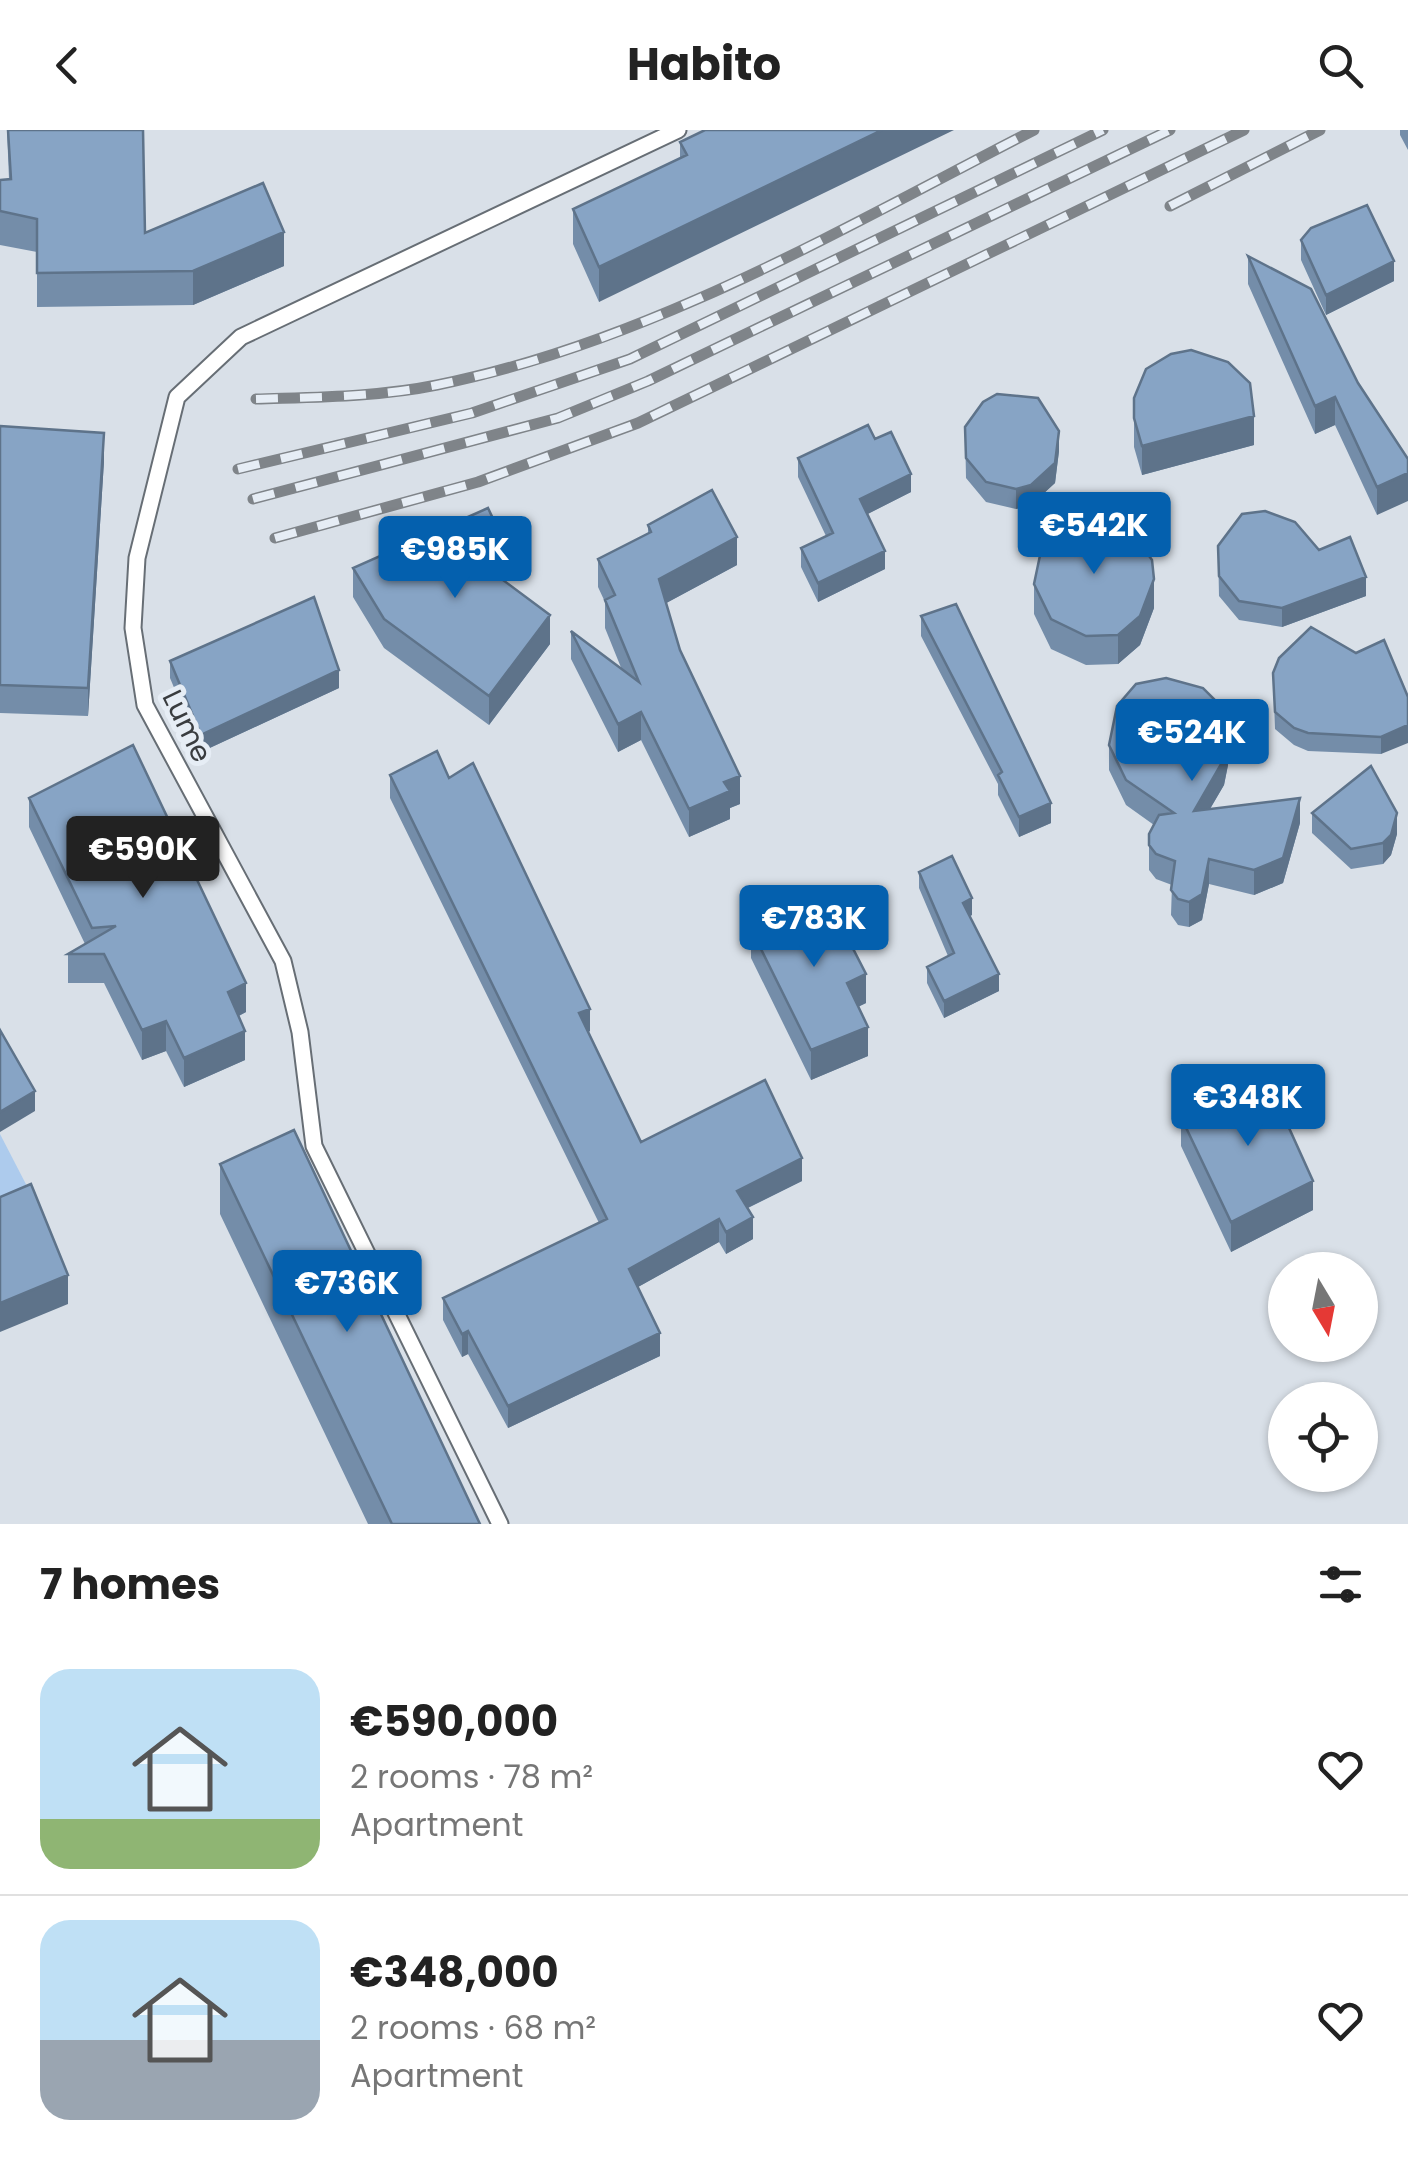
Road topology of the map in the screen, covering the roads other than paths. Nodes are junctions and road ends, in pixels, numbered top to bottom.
1 (678, 130) edge
2 (500, 1524) edge

1 - 2 lane, Lume

